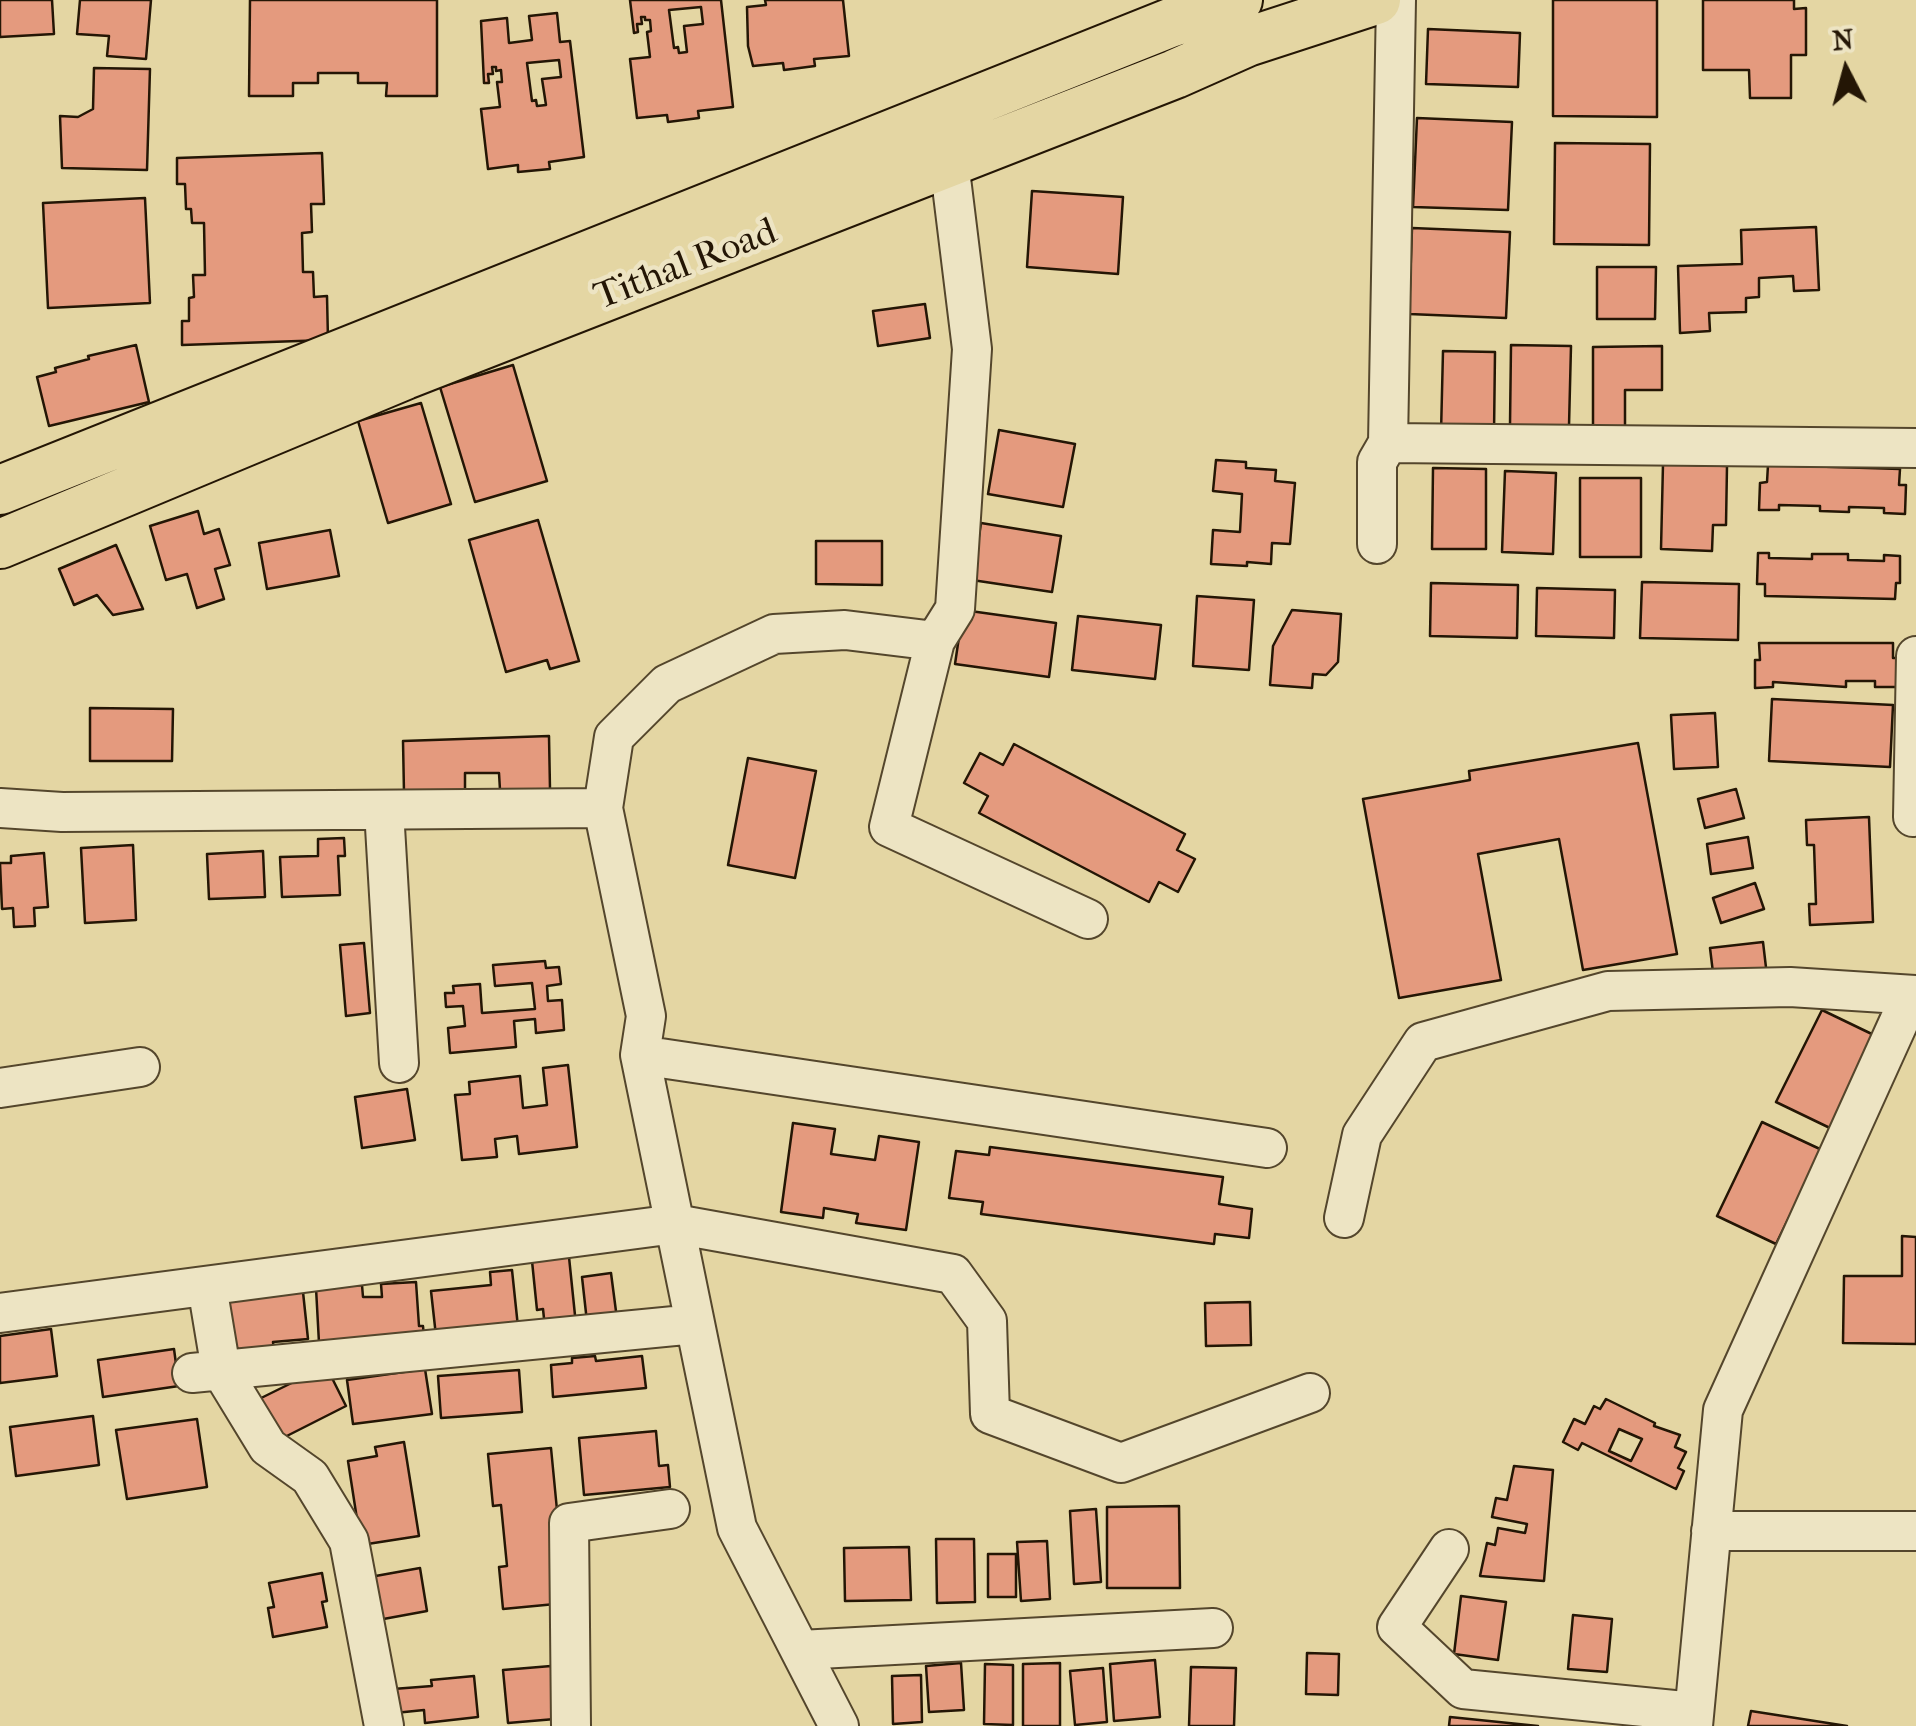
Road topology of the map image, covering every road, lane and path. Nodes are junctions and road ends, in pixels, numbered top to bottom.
1 (1238, 0) edge
2 (1376, 0) edge
3 (1396, 0) edge
4 (1169, 12) edge
5 (1174, 74) junction
6 (949, 162) junction
7 (1388, 443) junction
8 (1916, 448) edge
9 (0, 490) edge
10 (0, 544) edge
11 (1377, 544) dead end
12 (935, 641) junction
13 (1916, 656) edge
14 (0, 808) edge
15 (604, 808) junction
16 (384, 810) junction
17 (1914, 817) dead end
18 (1088, 919) dead end
19 (1914, 995) edge
20 (640, 1055) junction
21 (399, 1063) dead end
22 (140, 1066) dead end
23 (0, 1088) edge
24 (1267, 1148) dead end
25 (1344, 1218) dead end
26 (675, 1224) junction
27 (207, 1286) junction
28 (0, 1314) edge
29 (695, 1324) junction
30 (207, 1372) junction
31 (1310, 1393) dead end
32 (670, 1509) dead end
33 (1712, 1530) junction
34 (1916, 1531) edge
35 (1449, 1549) dead end
36 (1213, 1628) dead end
37 (800, 1650) junction
38 (1693, 1719) edge
39 (384, 1726) edge
40 (571, 1726) edge
41 (839, 1726) edge

1 - 4 main road
2 - 5 main road, Tithal Road
3 - 7 street
4 - 5 street
4 - 9 main road
5 - 6 main road, Tithal Road
6 - 10 main road, Tithal Road
6 - 12 street
7 - 8 street
7 - 11 street
12 - 15 street
12 - 18 street
13 - 17 street
14 - 16 street
15 - 16 street
15 - 20 street
16 - 21 street
19 - 25 street
19 - 33 street
20 - 24 street
20 - 26 street
22 - 23 street
26 - 27 street
26 - 29 street
26 - 31 street
27 - 28 street
27 - 30 street
29 - 30 street
29 - 37 street
30 - 39 street
32 - 40 street
33 - 34 street
33 - 38 street
35 - 38 street
36 - 37 street
37 - 41 street

